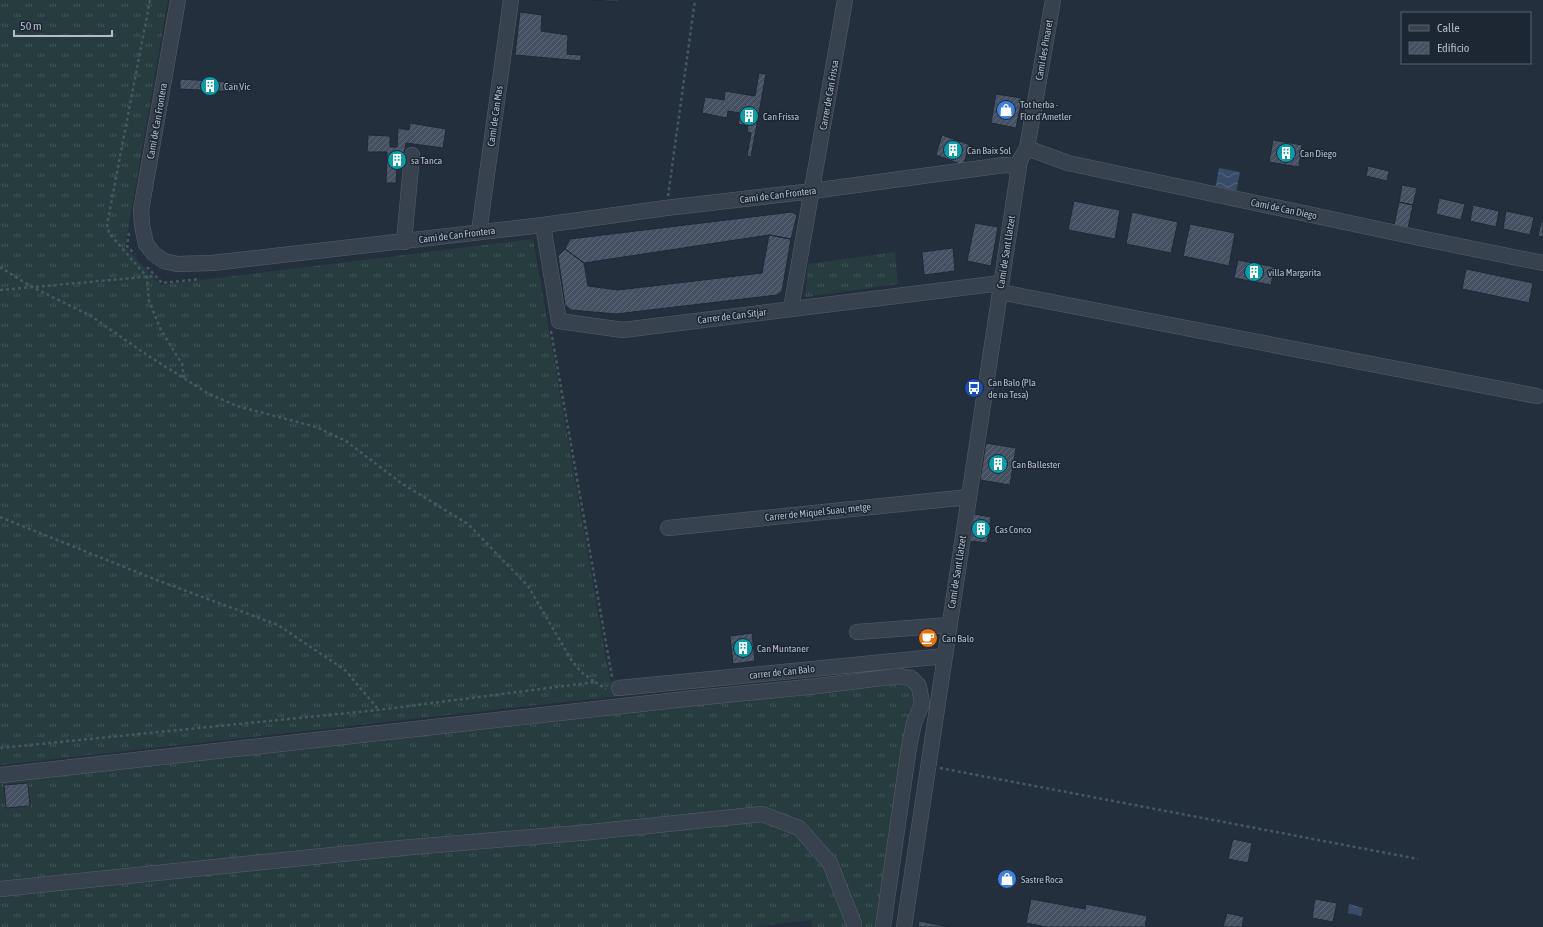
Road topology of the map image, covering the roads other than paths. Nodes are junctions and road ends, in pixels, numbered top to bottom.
1 (178, 0) edge
2 (511, 0) edge
3 (845, 0) edge
4 (1053, 0) edge
5 (1027, 148) junction
6 (412, 155) dead end
7 (1019, 166) junction
8 (812, 191) junction
9 (544, 225) junction
10 (479, 232) junction
11 (404, 242) junction
12 (1543, 263) edge
13 (1000, 288) junction
14 (791, 309) junction
15 (1537, 396) dead end
16 (969, 497) junction
17 (668, 528) dead end
18 (949, 624) junction
19 (857, 632) dead end
20 (945, 656) junction
21 (619, 688) road end
22 (0, 775) edge
23 (0, 889) edge
24 (854, 927) edge
25 (883, 927) edge
26 (904, 927) edge

1 - 11 street, Camí de Can Frontera
2 - 10 street, Camí de Can Mas
3 - 8 street, Carrer de Can Frissa
4 - 5 street, Camí des Pinaret
5 - 7 street, Camí de Sant Llatzet
5 - 12 street, Camí de Can Diego
6 - 11 street
7 - 8 street, Camí de Can Frontera
7 - 13 street, Camí de Sant Llatzet
8 - 9 street, Camí de Can Frontera
8 - 14 street, Carrer de Can Frissa
9 - 10 street, Camí de Can Frontera
9 - 14 street, Carrer de Can Sitjar
10 - 11 street, Camí de Can Frontera
13 - 14 street, Carrer de Can Sitjar
13 - 15 street, Carrer de Can Sitjar
13 - 16 street, Camí de Sant Llatzet
16 - 17 street, Carrer de Miquel Suau, metge
16 - 18 street, Camí de Sant Llatzet
18 - 19 street
18 - 20 street, Camí de Sant Llatzet
20 - 21 street, carrer de Can Balo
20 - 26 street, Camí de Sant Llatzet
22 - 25 street
23 - 24 street

